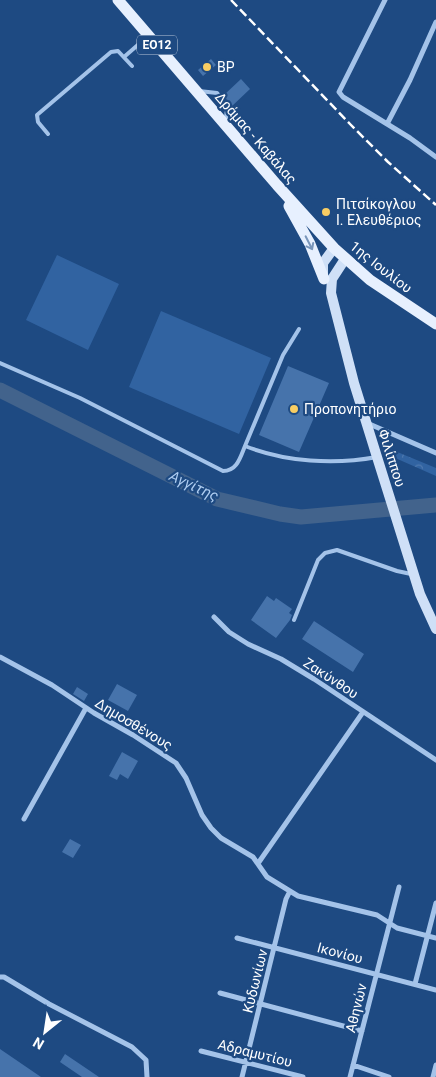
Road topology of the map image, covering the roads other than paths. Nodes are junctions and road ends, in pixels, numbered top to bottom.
1 (118, 0) edge
2 (386, 0) edge
3 (436, 22) edge
4 (149, 36) junction
5 (124, 57) junction
6 (132, 66) dead end
7 (387, 124) junction
8 (48, 134) dead end
9 (436, 157) edge
10 (277, 185) junction
11 (334, 248) junction
12 (345, 259) junction
13 (324, 279) junction
14 (331, 293) junction
15 (436, 324) edge
16 (299, 329) dead end
17 (0, 363) edge
18 (366, 423) junction
19 (245, 446) junction
20 (436, 453) edge
21 (376, 456) junction
22 (414, 574) junction
23 (214, 617) dead end
24 (294, 620) dead end
25 (436, 629) edge
26 (0, 657) edge
27 (86, 708) junction
28 (363, 712) junction
29 (436, 760) edge
30 (24, 819) dead end
31 (259, 862) junction
32 (399, 887) dead end
33 (290, 891) junction
34 (436, 903) edge
35 (390, 923) junction
36 (428, 935) junction
37 (238, 938) dead end
38 (436, 938) edge
39 (274, 948) junction
40 (377, 974) junction
41 (0, 977) edge
42 (415, 984) junction
43 (436, 990) edge
44 (220, 993) dead end
45 (261, 1004) junction
46 (362, 1030) junction
47 (201, 1051) dead end
48 (246, 1063) junction
49 (354, 1065) junction
50 (436, 1065) edge
51 (147, 1077) edge
52 (242, 1077) edge
53 (302, 1077) edge
54 (350, 1077) edge
55 (388, 1077) edge
56 (433, 1077) edge

1 - 4 main road, Δράμας - Καβάλας / ΕΟ12
2 - 7 street
3 - 7 street
4 - 5 lane
4 - 10 main road, Δράμας - Καβάλας / ΕΟ12
5 - 6 lane
5 - 8 lane
7 - 9 street
10 - 11 main road, Δράμας - Καβάλας / ΕΟ12
10 -> 13 main road
11 - 12 main road, 1ης Ιουλίου / ΕΟ12
11 - 13 main road
12 - 14 main road
12 - 15 main road, 1ης Ιουλίου / ΕΟ12
13 - 14 main road, Φιλίππου
14 - 18 main road, Φιλίππου
16 - 19 lane
17 - 19 lane
18 - 20 street
18 - 21 main road, Φιλίππου
19 - 21 lane
21 - 22 main road, Φιλίππου
22 - 24 lane
22 - 25 main road, Φιλίππου
23 - 28 street, Ζακύνθου
26 - 27 street, Δημοσθένους
27 - 30 street
27 - 31 street, Δημοσθένους
28 - 29 street, Ζακύνθου
28 - 31 street
31 - 33 street, Δημοσθένους
32 - 35 street, Αθηνών
33 - 35 street, Δημοσθένους
33 - 39 street, Κυδωνίων
34 - 36 street
35 - 36 street, Δημοσθένους
35 - 40 street, Αθηνών
36 - 38 street, Δημοσθένους
36 - 42 street
37 - 39 street, Ικονίου
39 - 40 street, Ικονίου
39 - 45 street, Κυδωνίων
40 - 42 street, Ικονίου
40 - 46 street, Αθηνών
41 - 51 street
42 - 43 street, Ικονίου
44 - 45 street
45 - 46 street
45 - 48 street, Κυδωνίων
46 - 49 street, Αθηνών
47 - 48 street, Αδραμυτίου
48 - 52 street, Κυδωνίων
48 - 53 street, Αδραμυτίου
49 - 54 street, Αθηνών
49 - 55 street
50 - 56 street

